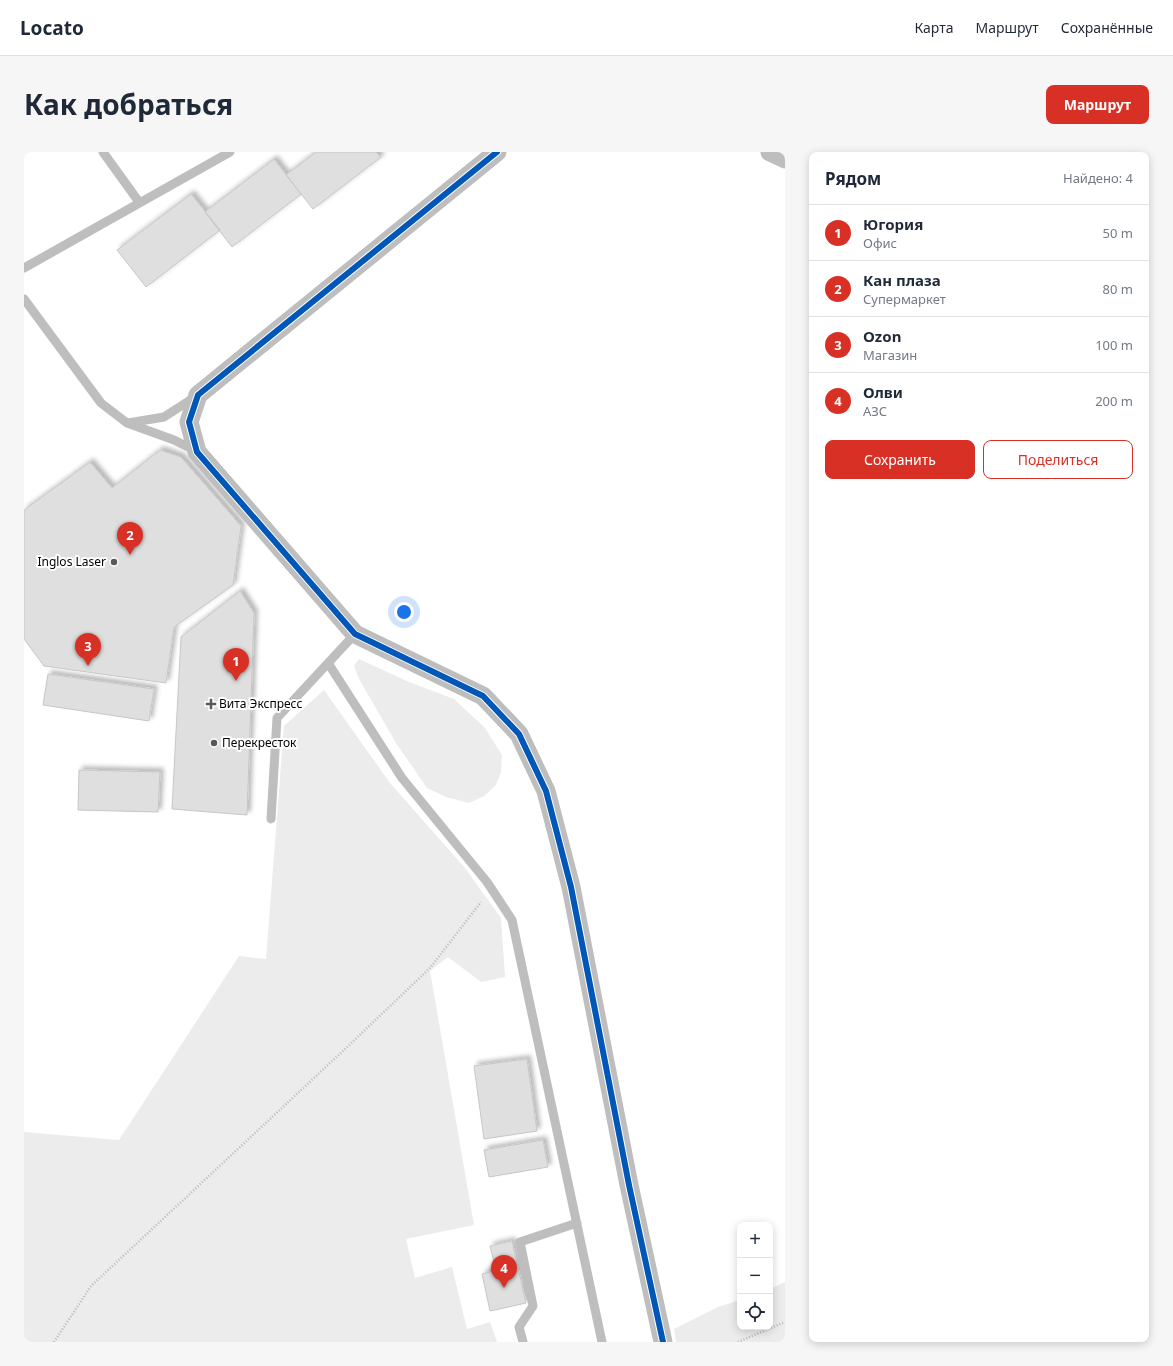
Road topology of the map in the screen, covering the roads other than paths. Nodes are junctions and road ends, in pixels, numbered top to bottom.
1 (103, 152) edge
2 (230, 152) edge
3 (497, 152) edge
4 (770, 152) edge
5 (785, 159) edge
6 (140, 202) junction
7 (24, 268) edge
8 (24, 299) edge
9 (198, 395) junction
10 (127, 423) junction
11 (197, 452) junction
12 (355, 634) junction
13 (328, 663) junction
14 (271, 819) dead end
15 (577, 1223) junction
16 (523, 1342) edge
17 (602, 1342) edge
18 (663, 1342) edge

1 - 6 lane
2 - 6 lane
3 - 9 street
4 - 5 street
6 - 7 lane
8 - 10 lane
9 - 10 lane
9 - 11 street
10 - 11 lane
11 - 12 street
12 - 13 lane
12 - 18 street
13 - 14 lane
13 - 15 lane
15 - 16 lane
15 - 17 lane

